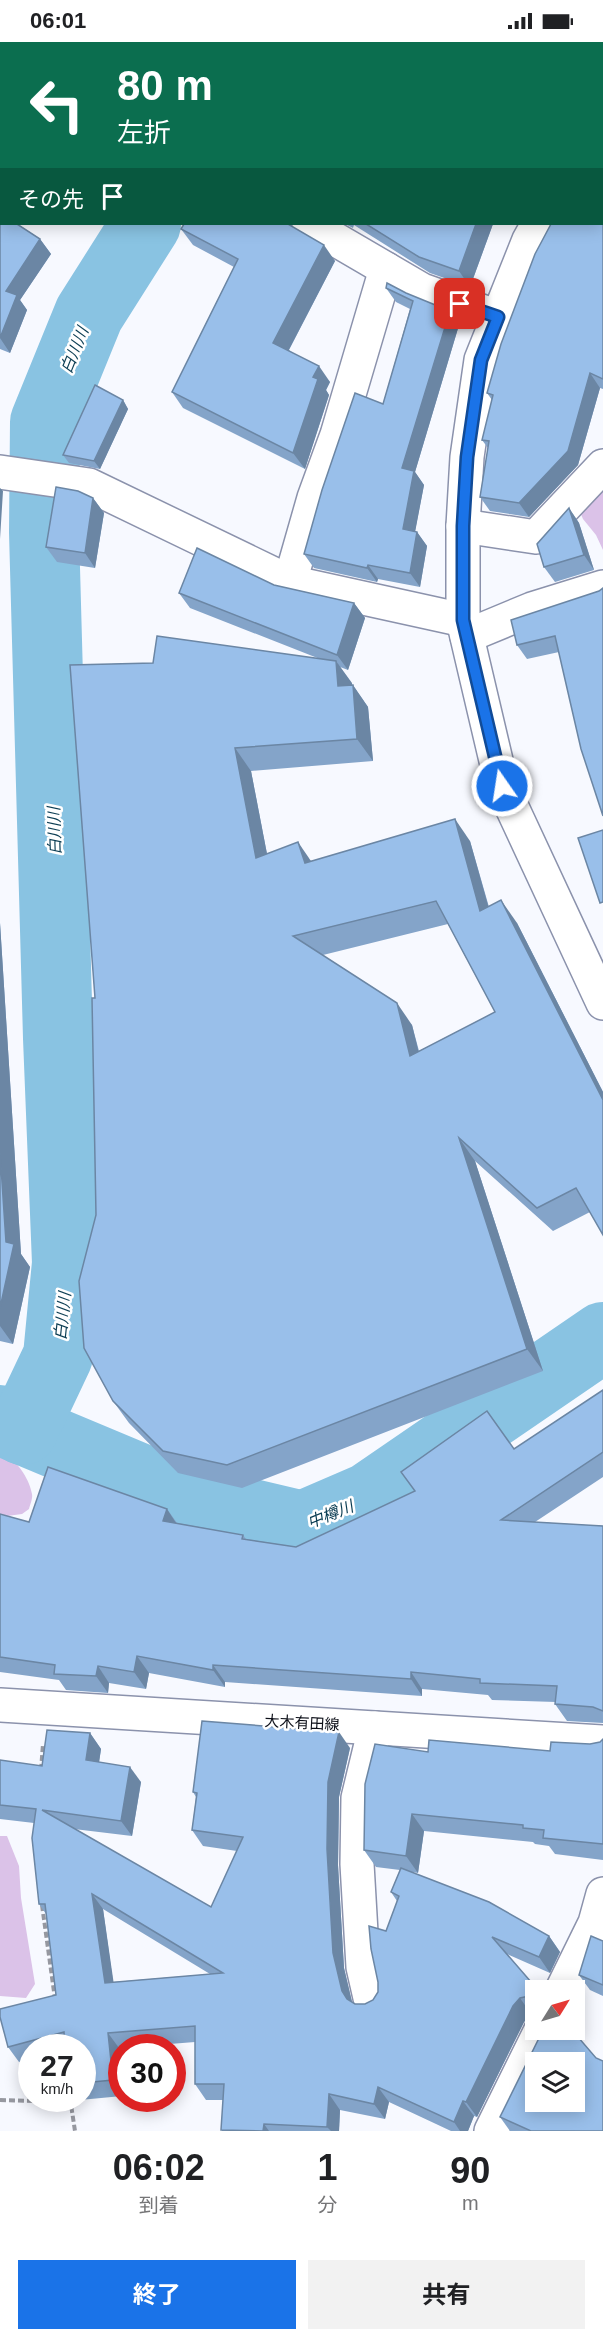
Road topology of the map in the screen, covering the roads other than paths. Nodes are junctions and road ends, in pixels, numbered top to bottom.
1 (311, 225) edge
2 (537, 225) edge
3 (386, 269) junction
4 (498, 317) junction
5 (603, 466) edge
6 (2, 472) edge
7 (463, 526) junction
8 (290, 582) junction
9 (603, 587) edge
10 (465, 628) junction
11 (603, 1003) edge
12 (0, 1705) edge
13 (375, 1728) junction
14 (603, 1742) edge
15 (603, 1894) edge
16 (567, 1980) edge
17 (371, 2002) edge
18 (536, 2040) edge
19 (491, 2131) edge

1 - 3 street
2 - 4 street
3 - 4 street
3 - 8 street
4 - 7 street
5 - 7 street
6 - 8 street
7 - 10 street
8 - 10 street
9 - 10 street
10 - 11 street
12 - 13 street, 大木有田線
13 - 14 street, 大木有田線
13 - 17 street
15 - 16 street
18 - 19 street

